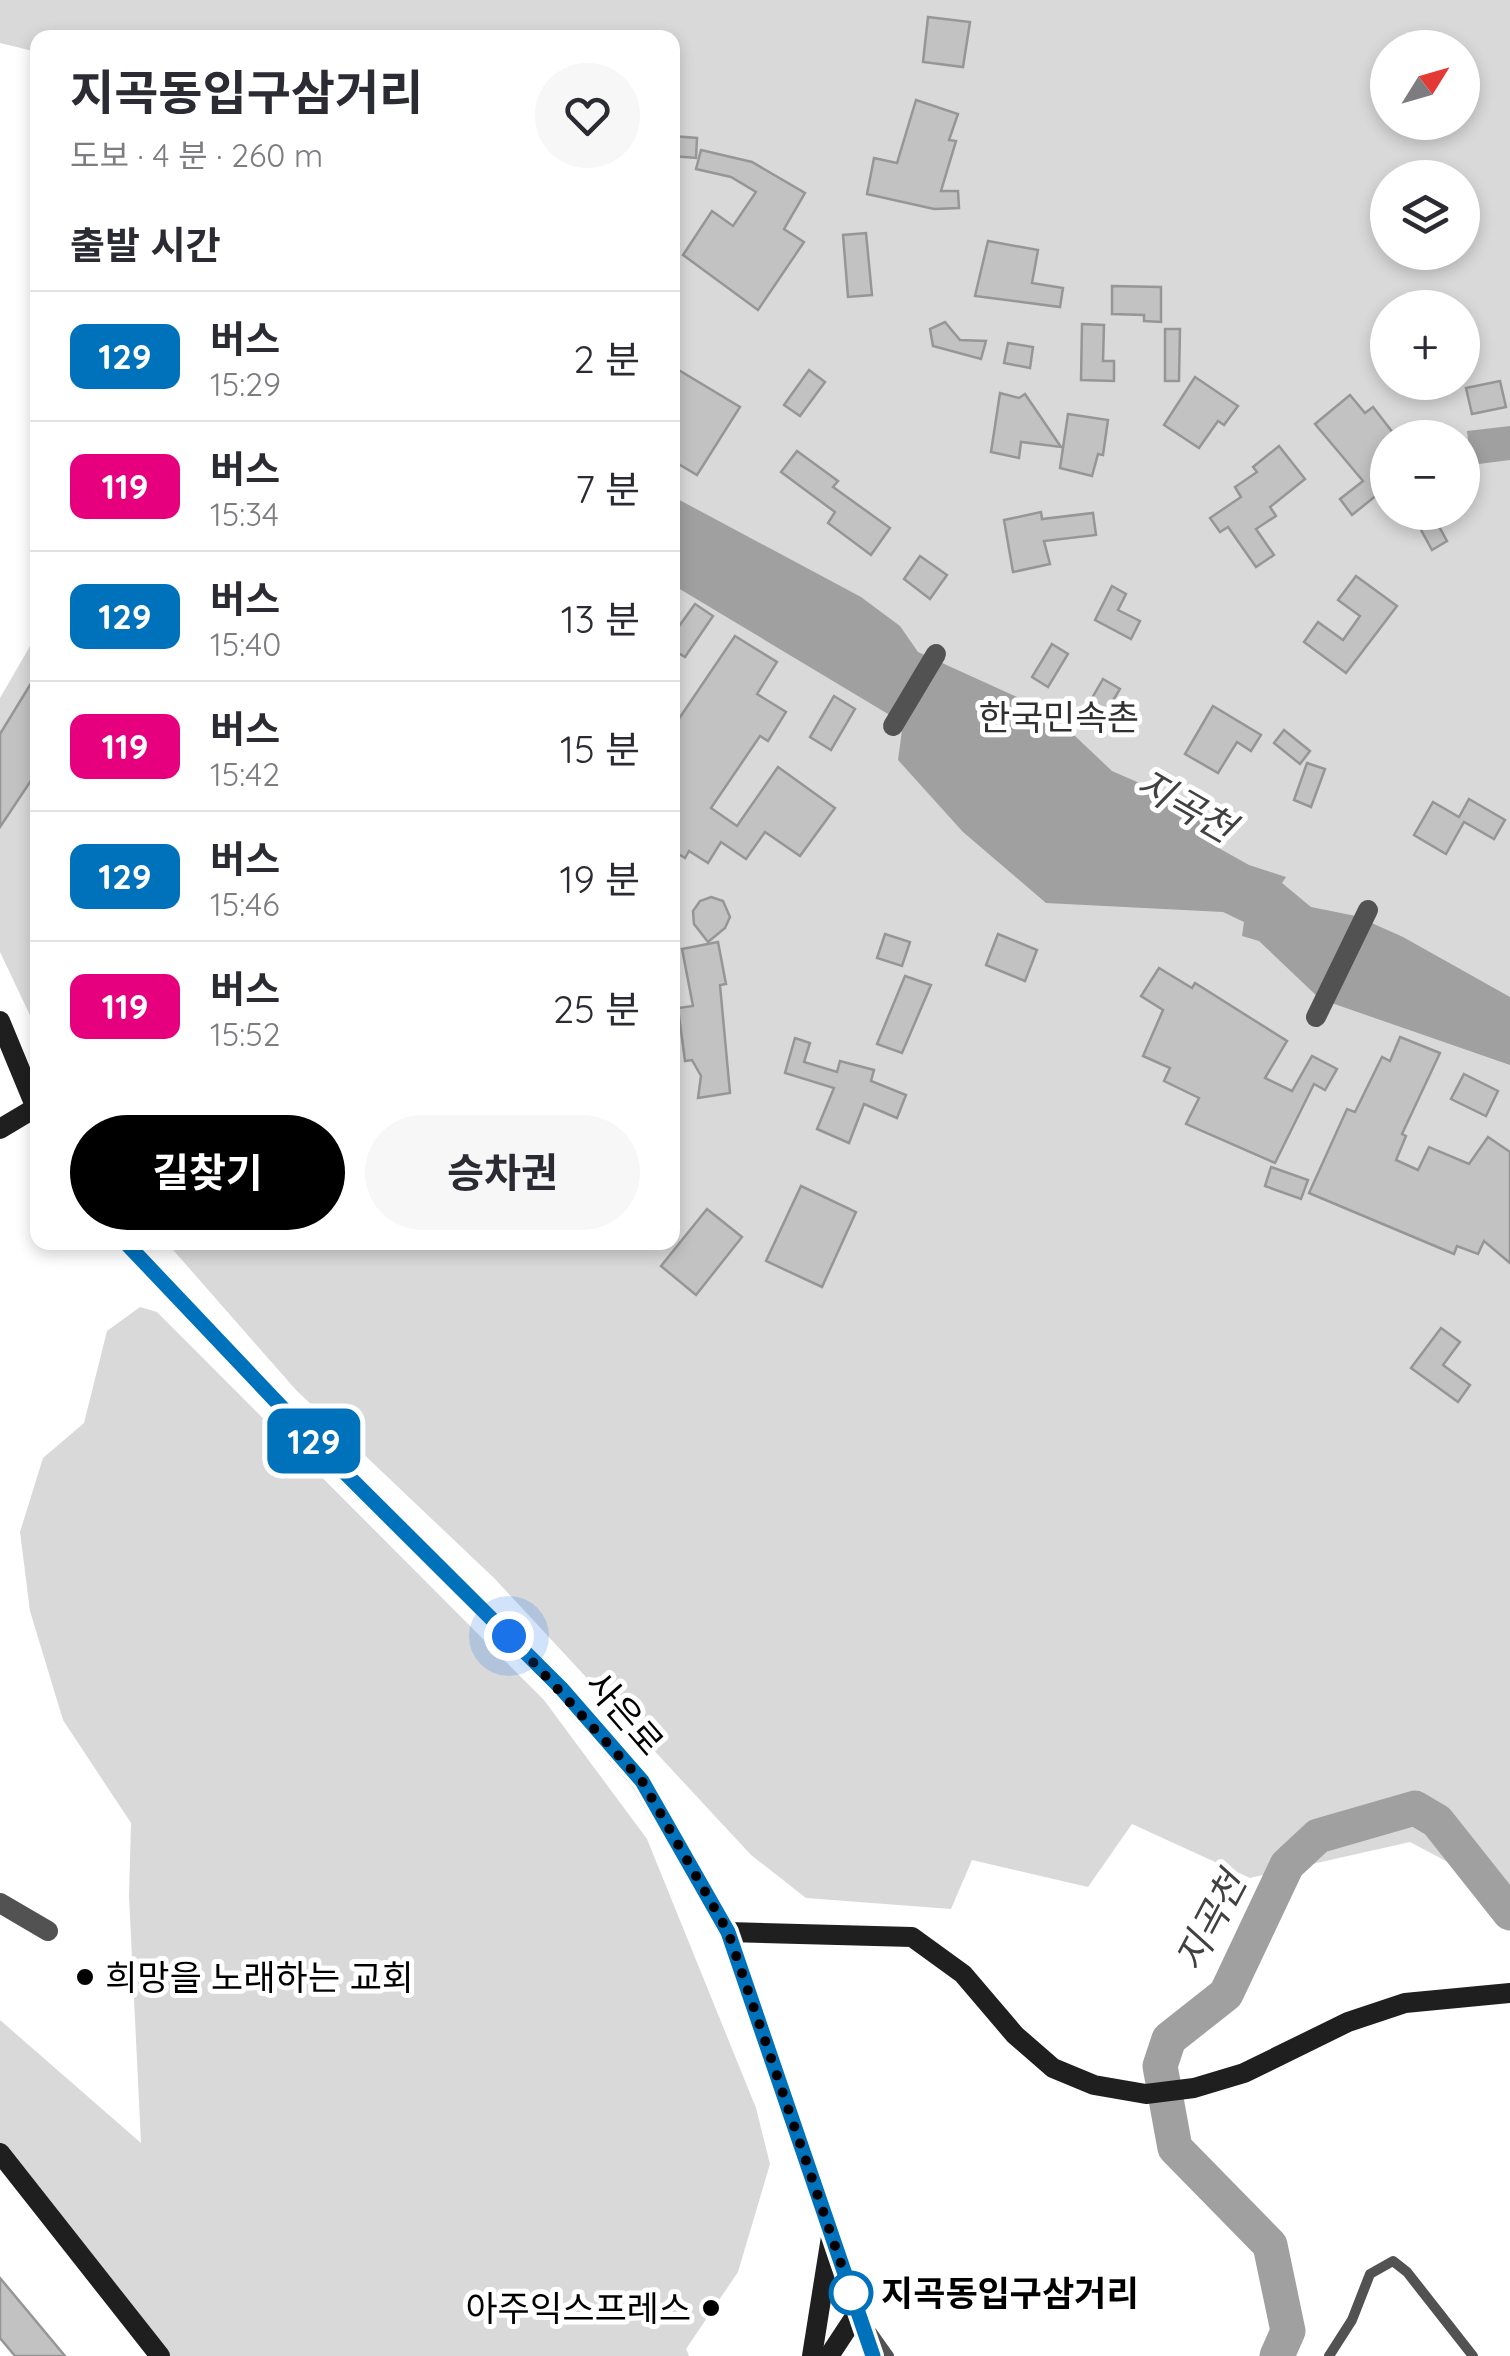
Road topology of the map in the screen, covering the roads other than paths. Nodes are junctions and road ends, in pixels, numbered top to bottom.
1 (936, 654) dead end
2 (893, 726) dead end
3 (1368, 910) dead end
4 (1316, 1017) dead end
5 (0, 1022) edge
6 (30, 1096) edge
7 (30, 1114) edge
8 (0, 1129) edge
9 (133, 1250) edge
10 (0, 1903) edge
11 (48, 1930) dead end
12 (728, 1932) junction
13 (1510, 1993) edge
14 (0, 2152) edge
15 (831, 2236) junction
16 (858, 2312) junction
17 (160, 2356) edge
18 (812, 2356) edge
19 (829, 2356) edge
20 (873, 2356) edge
21 (889, 2356) edge
22 (1329, 2356) edge
23 (1473, 2356) edge

1 - 2 street
3 - 4 street
5 - 6 main road
7 - 8 main road
9 - 12 main road, 사은로
10 - 11 street
12 - 13 main road
12 - 15 main road, 사은로
14 - 17 main road
15 - 16 main road, 사은로
15 - 18 main road
16 - 19 main road
16 - 20 main road, 사은로
16 - 21 lane
22 - 23 lane

